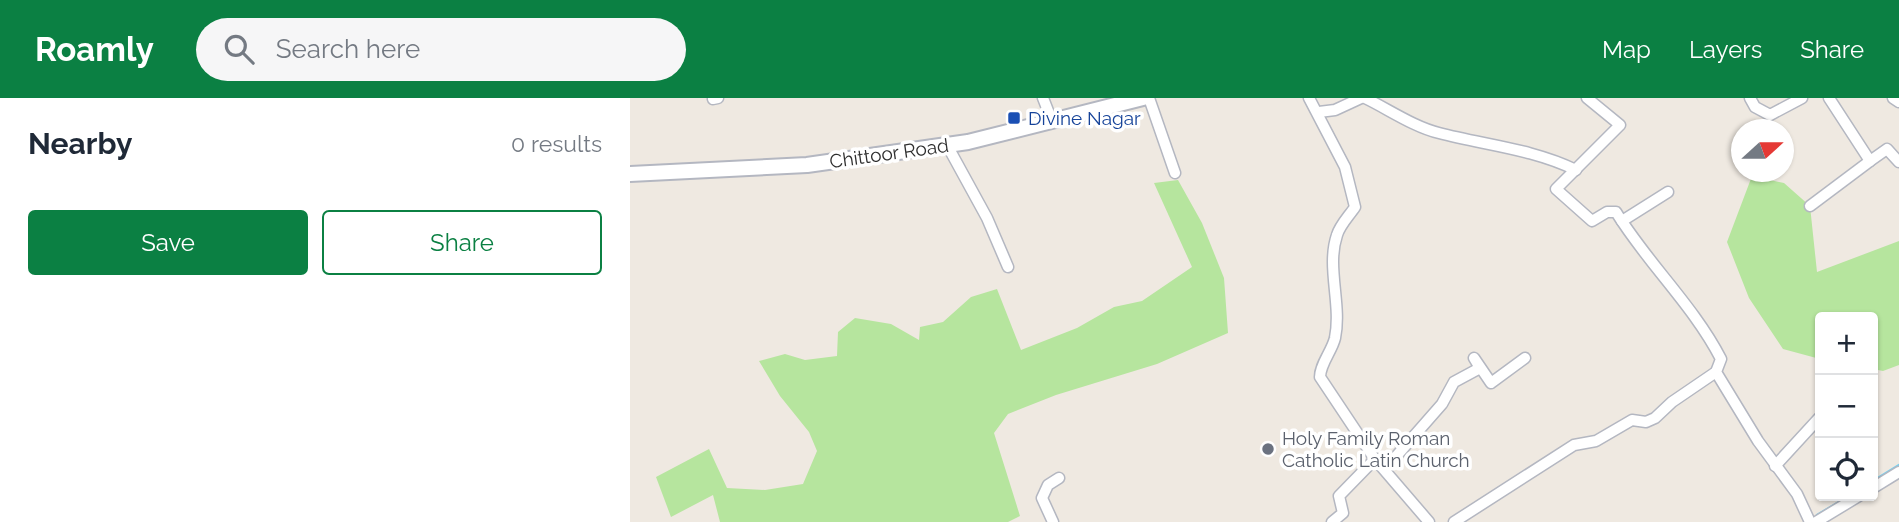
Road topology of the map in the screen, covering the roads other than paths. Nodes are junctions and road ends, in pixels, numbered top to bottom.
1 (1043, 98) edge
2 (1143, 98) edge
3 (1149, 98) edge
4 (1309, 98) edge
5 (1363, 98) edge
6 (1587, 98) edge
7 (1750, 98) edge
8 (1802, 98) edge
9 (1829, 98) edge
10 (1893, 98) edge
11 (1899, 102) edge
12 (1319, 112) junction
13 (1052, 121) junction
14 (947, 145) junction
15 (1870, 161) junction
16 (1899, 162) edge
17 (1576, 170) junction
18 (1175, 173) dead end
19 (636, 174) edge
20 (1668, 192) dead end
21 (1810, 206) dead end
22 (1622, 221) junction
23 (1008, 267) dead end
24 (1525, 358) dead end
25 (1716, 372) junction
26 (1815, 422) edge
27 (1376, 459) junction
28 (1775, 466) junction
29 (1385, 469) junction
30 (1899, 472) edge
31 (1059, 478) dead end
32 (1878, 485) edge
33 (1851, 501) edge
34 (1053, 522) edge
35 (1332, 522) edge
36 (1429, 522) edge
37 (1454, 522) edge
38 (1810, 522) edge
39 (1816, 522) edge

1 - 13 street
2 - 13 main road, Chittoor Road
3 - 18 street
4 - 12 street
5 - 12 street
5 - 17 street
6 - 17 street
7 - 8 street
9 - 15 street
10 - 11 street
12 - 27 street
13 - 14 main road, Chittoor Road
14 - 19 main road, Chittoor Road
14 - 23 street
15 - 16 street
15 - 21 street
17 - 22 street
20 - 22 street
22 - 25 street
24 - 29 street
25 - 28 street
25 - 37 street
26 - 28 street
27 - 29 street
27 - 35 street
28 - 38 street
29 - 36 street
30 - 32 street
31 - 34 street
33 - 39 street

